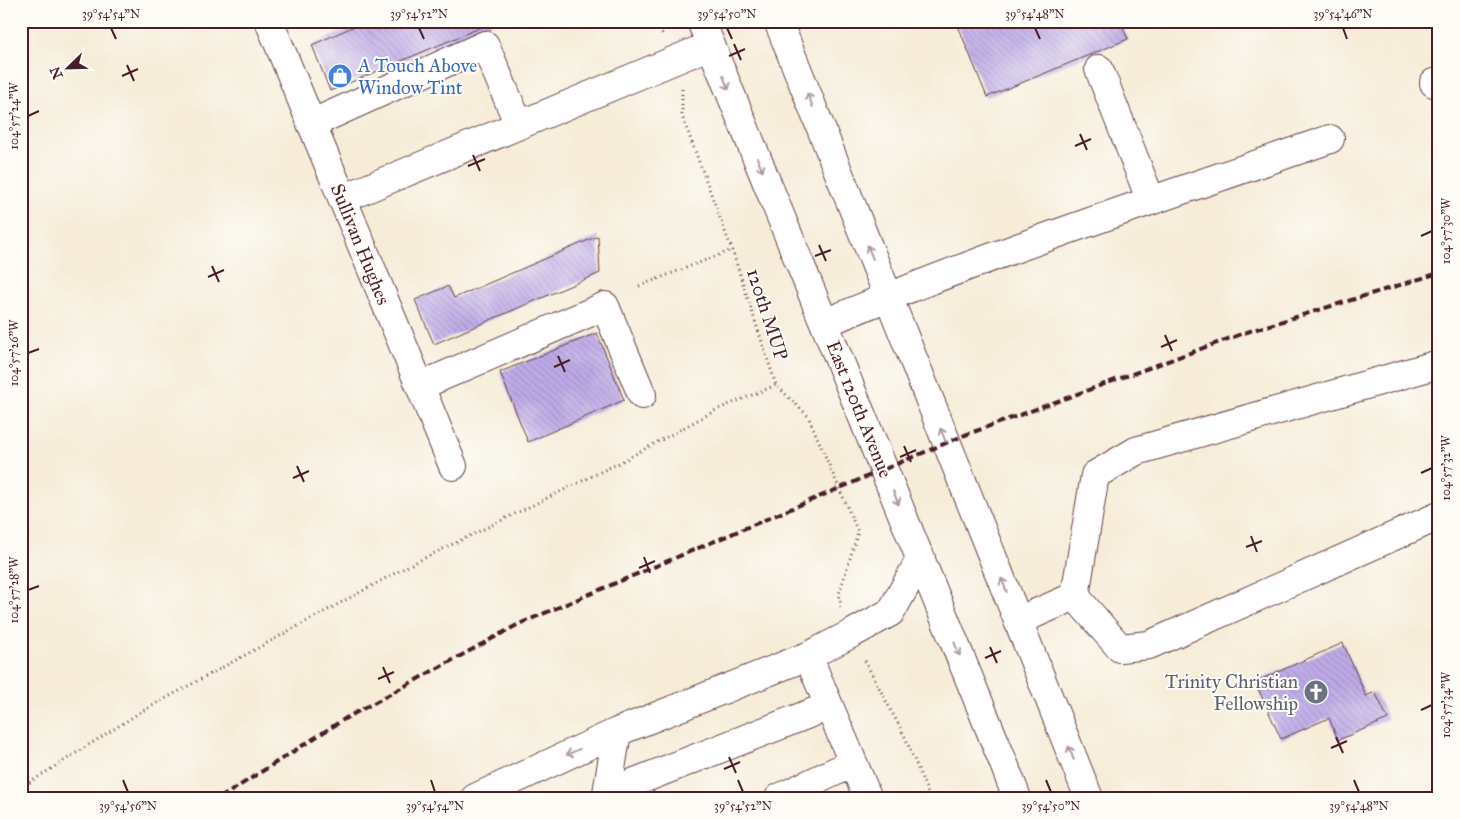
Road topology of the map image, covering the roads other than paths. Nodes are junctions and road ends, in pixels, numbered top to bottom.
1 (269, 21) edge
2 (778, 21) edge
3 (706, 33) edge
4 (1099, 69) dead end
5 (311, 124) junction
6 (519, 125) junction
7 (1330, 139) dead end
8 (342, 199) junction
9 (1151, 201) junction
10 (888, 297) junction
11 (825, 323) junction
12 (1439, 364) edge
13 (420, 386) junction
14 (642, 395) dead end
15 (453, 466) dead end
16 (1439, 516) edge
17 (920, 558) junction
18 (1075, 596) junction
19 (1018, 622) junction
20 (808, 656) junction
21 (829, 706) junction
22 (617, 732) junction
23 (853, 763) junction
24 (475, 798) edge
25 (779, 798) edge
26 (868, 798) edge
27 (1017, 798) edge
28 (1089, 798) edge

1 - 5 main road, Sullivan Hughes
10 -> 2 main road
3 - 6 main road
3 -> 11 main road, East 120th Avenue
4 - 9 main road
5 - 6 main road
5 - 8 main road, Sullivan Hughes
6 - 8 main road
7 - 9 main road
8 - 13 main road, Sullivan Hughes
9 - 10 main road
10 - 11 main road
19 -> 10 main road
11 -> 17 main road, East 120th Avenue
12 - 18 main road
13 - 14 main road
13 - 15 main road, Sullivan Hughes
16 - 18 main road
17 - 20 main road
17 -> 27 main road, East 120th Avenue
18 - 19 main road
28 -> 19 main road
20 - 21 main road
20 - 22 main road
21 - 22 main road
21 - 23 main road
22 -> 24 main road
23 - 25 main road
23 - 26 main road

